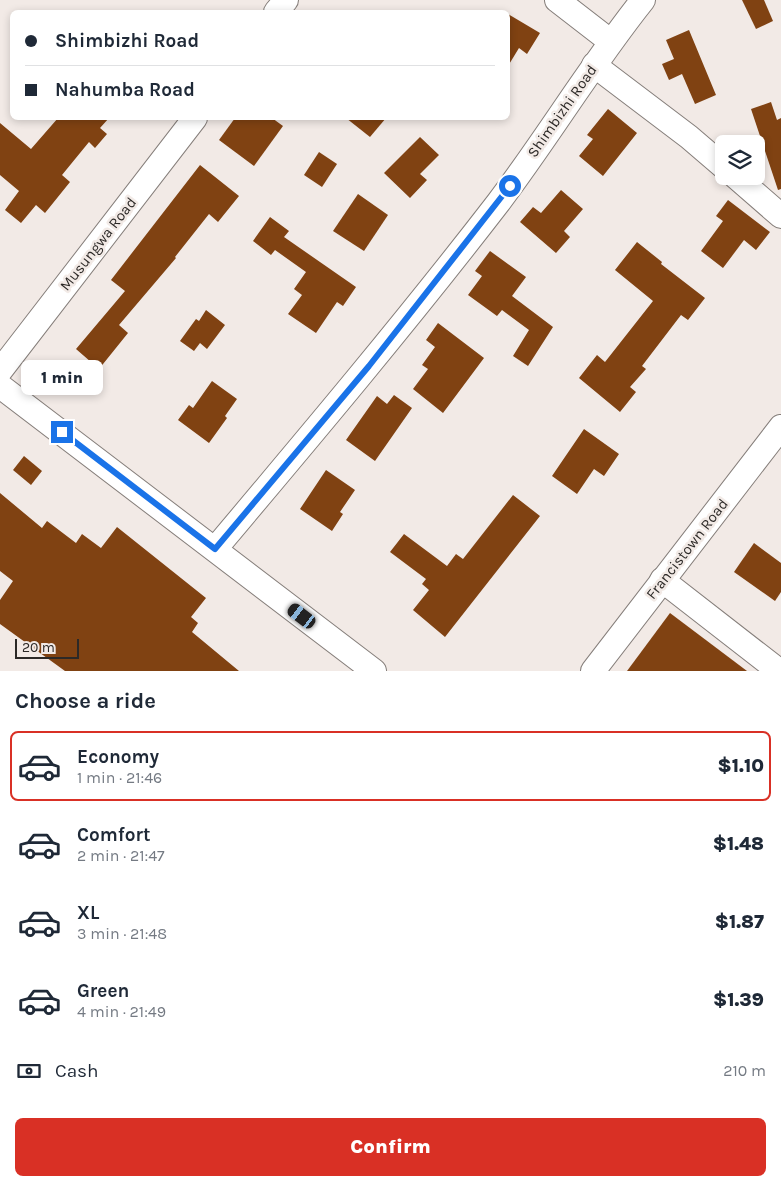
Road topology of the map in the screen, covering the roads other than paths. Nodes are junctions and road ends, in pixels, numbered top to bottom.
1 (286, 0) edge
2 (557, 0) edge
3 (643, 0) edge
4 (278, 10) edge
5 (610, 41) junction
6 (594, 65) junction
7 (194, 120) edge
8 (715, 159) edge
9 (745, 185) edge
10 (781, 216) edge
11 (0, 371) edge
12 (0, 386) edge
13 (781, 427) edge
14 (215, 549) junction
15 (662, 580) junction
16 (374, 671) edge
17 (593, 671) edge
18 (779, 671) edge

1 - 4 street
2 - 5 street
3 - 5 street, Shimbizhi Road
5 - 6 street, Shimbizhi Road
6 - 8 street
6 - 14 street, Shimbizhi Road
7 - 11 street, Musungwa Road
9 - 10 street
12 - 14 street
13 - 15 street, Francistown Road
14 - 16 street
15 - 17 street, Francistown Road
15 - 18 street

